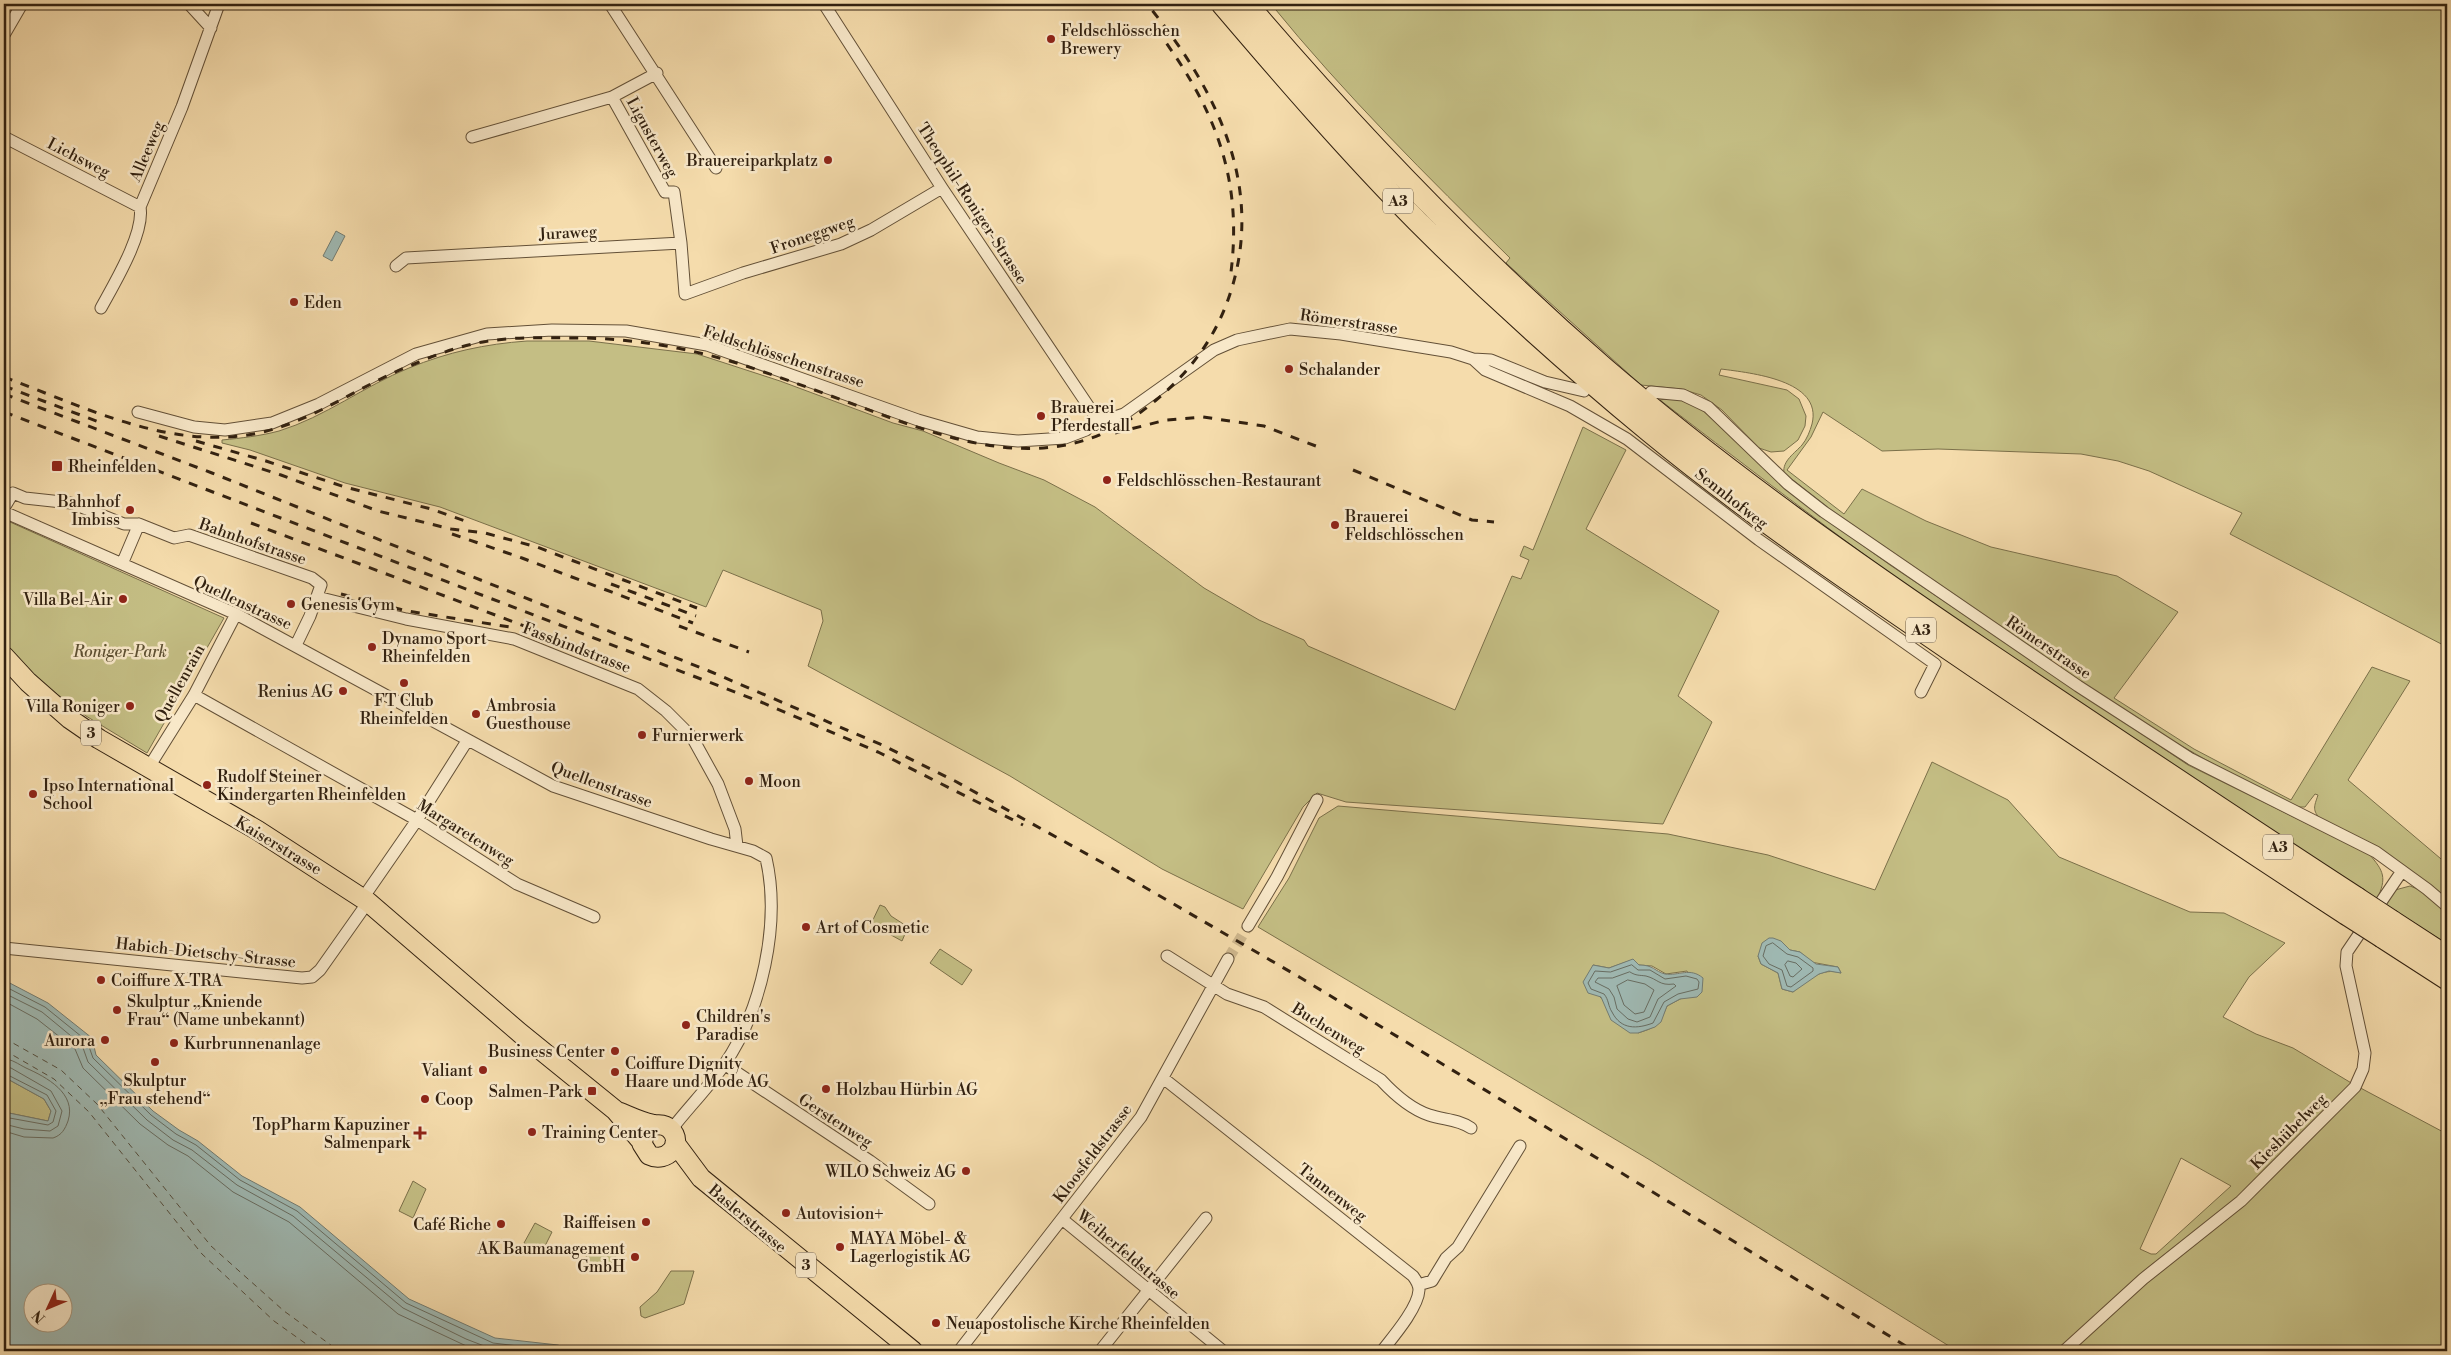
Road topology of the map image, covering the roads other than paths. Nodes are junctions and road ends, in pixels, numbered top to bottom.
1 (22, 4) edge
2 (189, 4) edge
3 (218, 4) edge
4 (610, 4) edge
5 (824, 4) edge
6 (1222, 4) edge
7 (1247, 4) edge
8 (211, 28) junction
9 (4, 34) edge
10 (657, 73) junction
11 (612, 97) junction
12 (4, 137) edge
13 (472, 138) dead end
14 (716, 168) dead end
15 (942, 188) junction
16 (140, 207) junction
17 (681, 243) junction
18 (396, 266) dead end
19 (101, 308) dead end
20 (1473, 359) junction
21 (1584, 391) dead end
22 (1652, 392) dead end
23 (138, 412) dead end
24 (1098, 417) junction
25 (4, 510) edge
26 (139, 524) junction
27 (122, 564) junction
28 (317, 596) junction
29 (236, 614) junction
30 (296, 645) junction
31 (4, 656) edge
32 (1921, 692) dead end
33 (194, 695) junction
34 (467, 741) junction
35 (149, 767) junction
36 (1317, 800) dead end
37 (417, 820) junction
38 (737, 846) junction
39 (2402, 871) junction
40 (366, 900) junction
41 (2351, 906) junction
42 (2447, 906) edge
43 (594, 917) dead end
44 (1248, 926) tunnel mouth
45 (2387, 929) junction
46 (4, 948) edge
47 (1167, 956) dead end
48 (2447, 957) edge
49 (1228, 959) tunnel mouth
50 (2447, 979) edge
51 (1213, 984) junction
52 (724, 1064) junction
53 (1163, 1078) junction
54 (615, 1110) junction
55 (653, 1125) junction
56 (1471, 1128) dead end
57 (673, 1136) junction
58 (641, 1141) junction
59 (1520, 1146) dead end
60 (662, 1158) junction
61 (701, 1178) junction
62 (929, 1204) dead end
63 (1206, 1218) dead end
64 (1062, 1219) junction
65 (1418, 1285) junction
66 (1148, 1291) junction
67 (913, 1351) edge
68 (959, 1351) edge
69 (1100, 1351) edge
70 (1223, 1351) edge
71 (1382, 1351) edge
72 (2064, 1351) edge

1 - 9 street
2 - 8 street
3 - 8 street, Alleeweg
4 - 10 street
5 - 15 street, Theophil-Roniger-Strasse
6 - 41 highway, A3
7 - 41 highway, A3
8 - 16 street, Alleeweg
10 - 11 street, Ligusterweg
10 - 14 street
11 - 13 street, Ligusterweg
11 - 17 street, Ligusterweg
12 - 16 street, Lichsweg
15 - 17 street, Froneggweg
15 - 24 street, Theophil-Roniger-Strasse
16 - 19 street, Alleeweg
17 - 18 street, Juraweg
20 - 21 street, Römerstrasse
20 - 24 street, Römerstrasse
20 - 32 street, Sennhofweg
22 - 39 street, Römerstrasse
23 - 24 street, Feldschlösschenstrasse
25 - 26 street, Bahnhofstrasse
25 - 27 street, Quellenstrasse
26 - 27 street
26 - 28 street, Bahnhofstrasse
27 - 29 street, Quellenstrasse
28 - 30 street
28 - 38 street, Fassbindstrasse
29 - 30 street, Quellenstrasse
29 - 33 street, Quellenrain
30 - 34 street, Quellenstrasse
31 - 35 main road, Kaiserstrasse / 3
33 - 35 street, Quellenrain
33 - 37 street, Margaretenweg
34 - 37 street
34 - 38 street, Quellenstrasse
35 - 40 main road, Kaiserstrasse / 3
36 - 44 street
37 - 40 street
37 - 43 street, Margaretenweg
38 - 52 street, Quellenstrasse
39 - 42 street, Römerstrasse
39 - 72 street, Kieshübelweg
40 - 46 street, Habich-Dietschy-Strasse
40 - 54 main road, Kaiserstrasse / 3
41 - 45 highway, A3, bridge
45 - 48 highway, A3
45 - 50 highway, A3
47 - 51 street, Buchenweg
49 - 51 street, Kloosfeldstrasse
51 - 53 street, Kloosfeldstrasse
51 - 56 street, Buchenweg
52 - 57 street, Quellenstrasse
52 - 62 street, Gerstenweg
53 - 64 street, Kloosfeldstrasse
53 - 65 street, Tannenweg
54 - 55 main road, 3
54 - 58 main road, 3
55 - 57 main road
55 - 58 main road
57 - 60 main road
57 - 61 main road, Baslerstrasse / 3
58 - 60 main road
59 - 65 street
60 - 61 main road, Baslerstrasse / 3
61 - 67 main road, Baslerstrasse / 3
63 - 66 street
64 - 66 street, Weiherfeldstrasse
64 - 68 street, Kloosfeldstrasse
65 - 71 street
66 - 69 street
66 - 70 street, Weiherfeldstrasse

